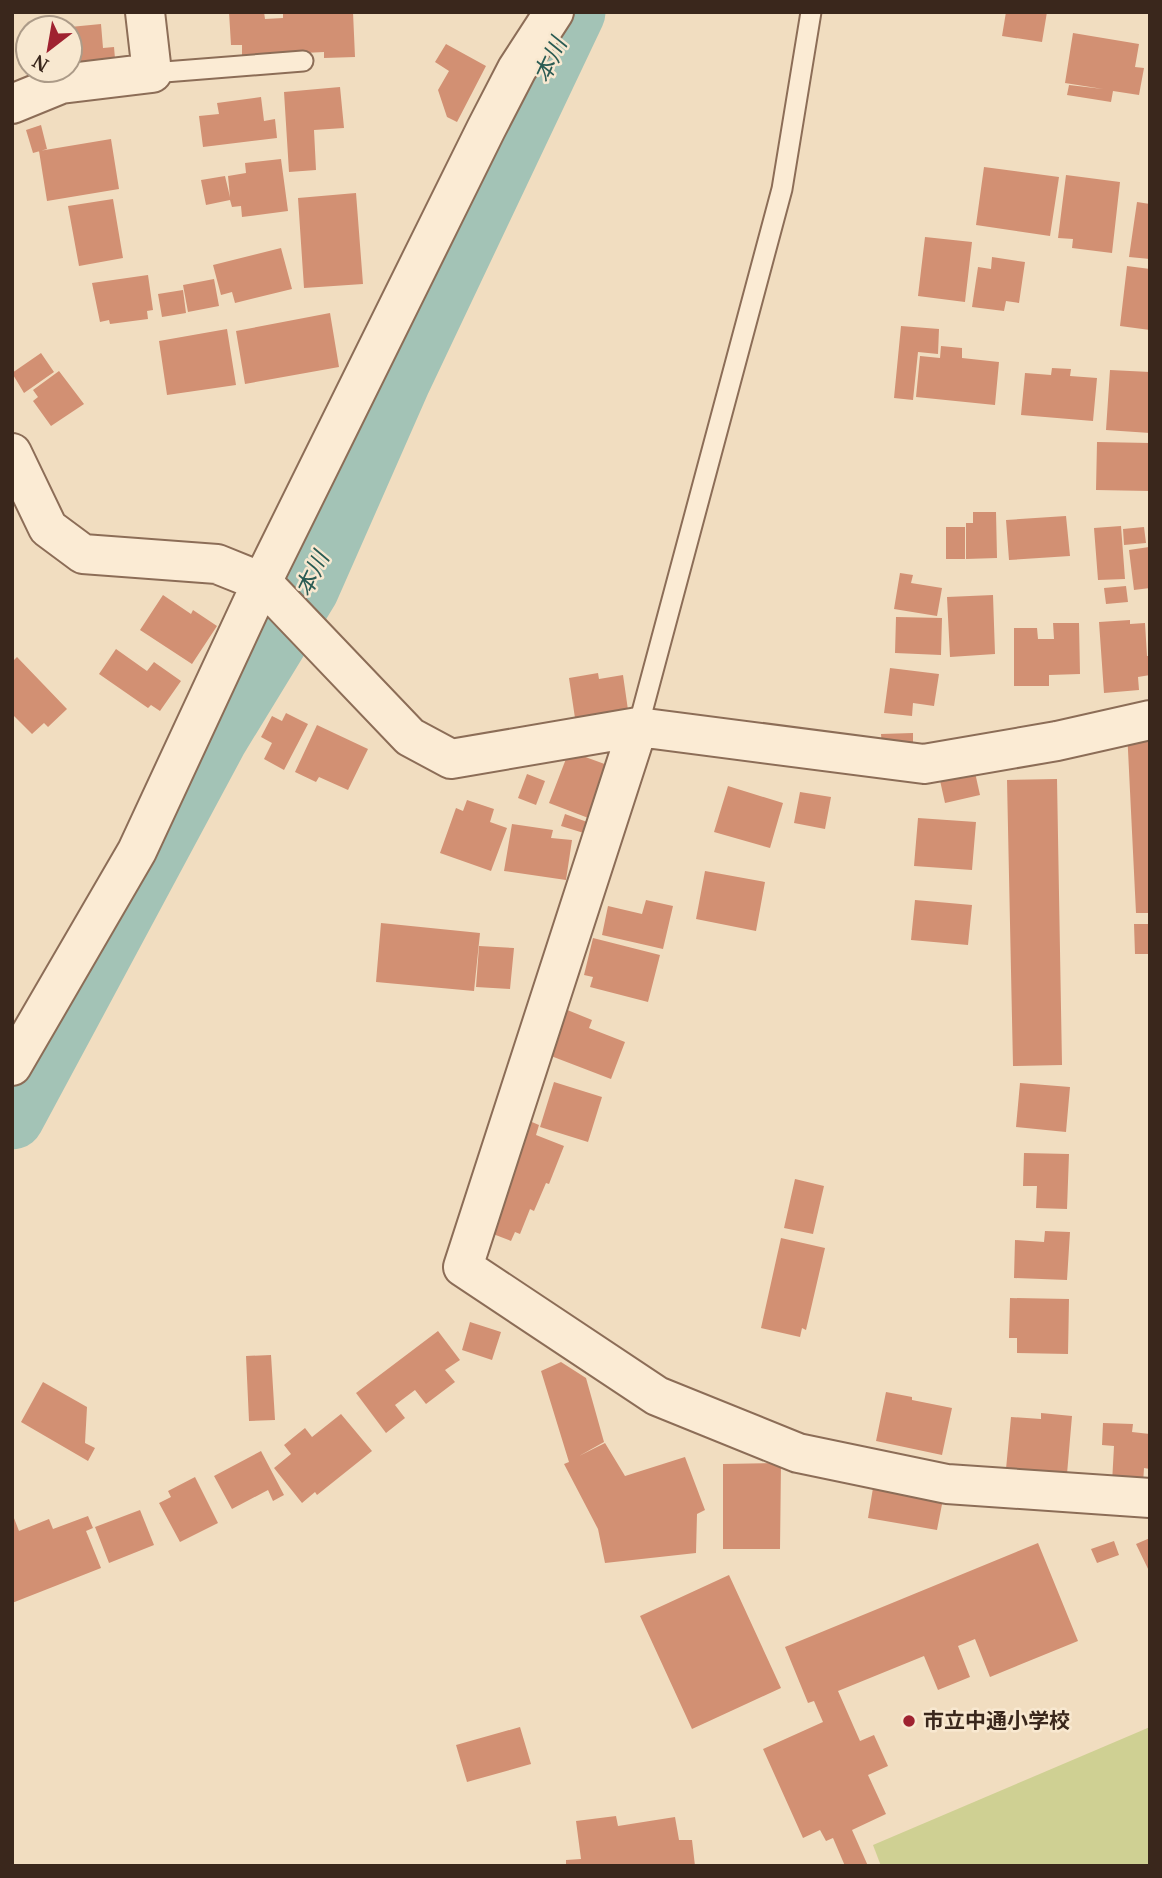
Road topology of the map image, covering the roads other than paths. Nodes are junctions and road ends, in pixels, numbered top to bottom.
1 (145, 12) edge
2 (554, 12) edge
3 (811, 12) edge
4 (303, 61) dead end
5 (152, 73) junction
6 (12, 104) edge
7 (12, 453) edge
8 (281, 601) junction
9 (1150, 720) edge
10 (638, 727) junction
11 (12, 1066) edge
12 (1150, 1498) edge

1 - 5 street
2 - 8 street
3 - 10 lane
4 - 5 lane
5 - 6 street
7 - 8 street
8 - 10 street
8 - 11 street
9 - 10 street
10 - 12 street

